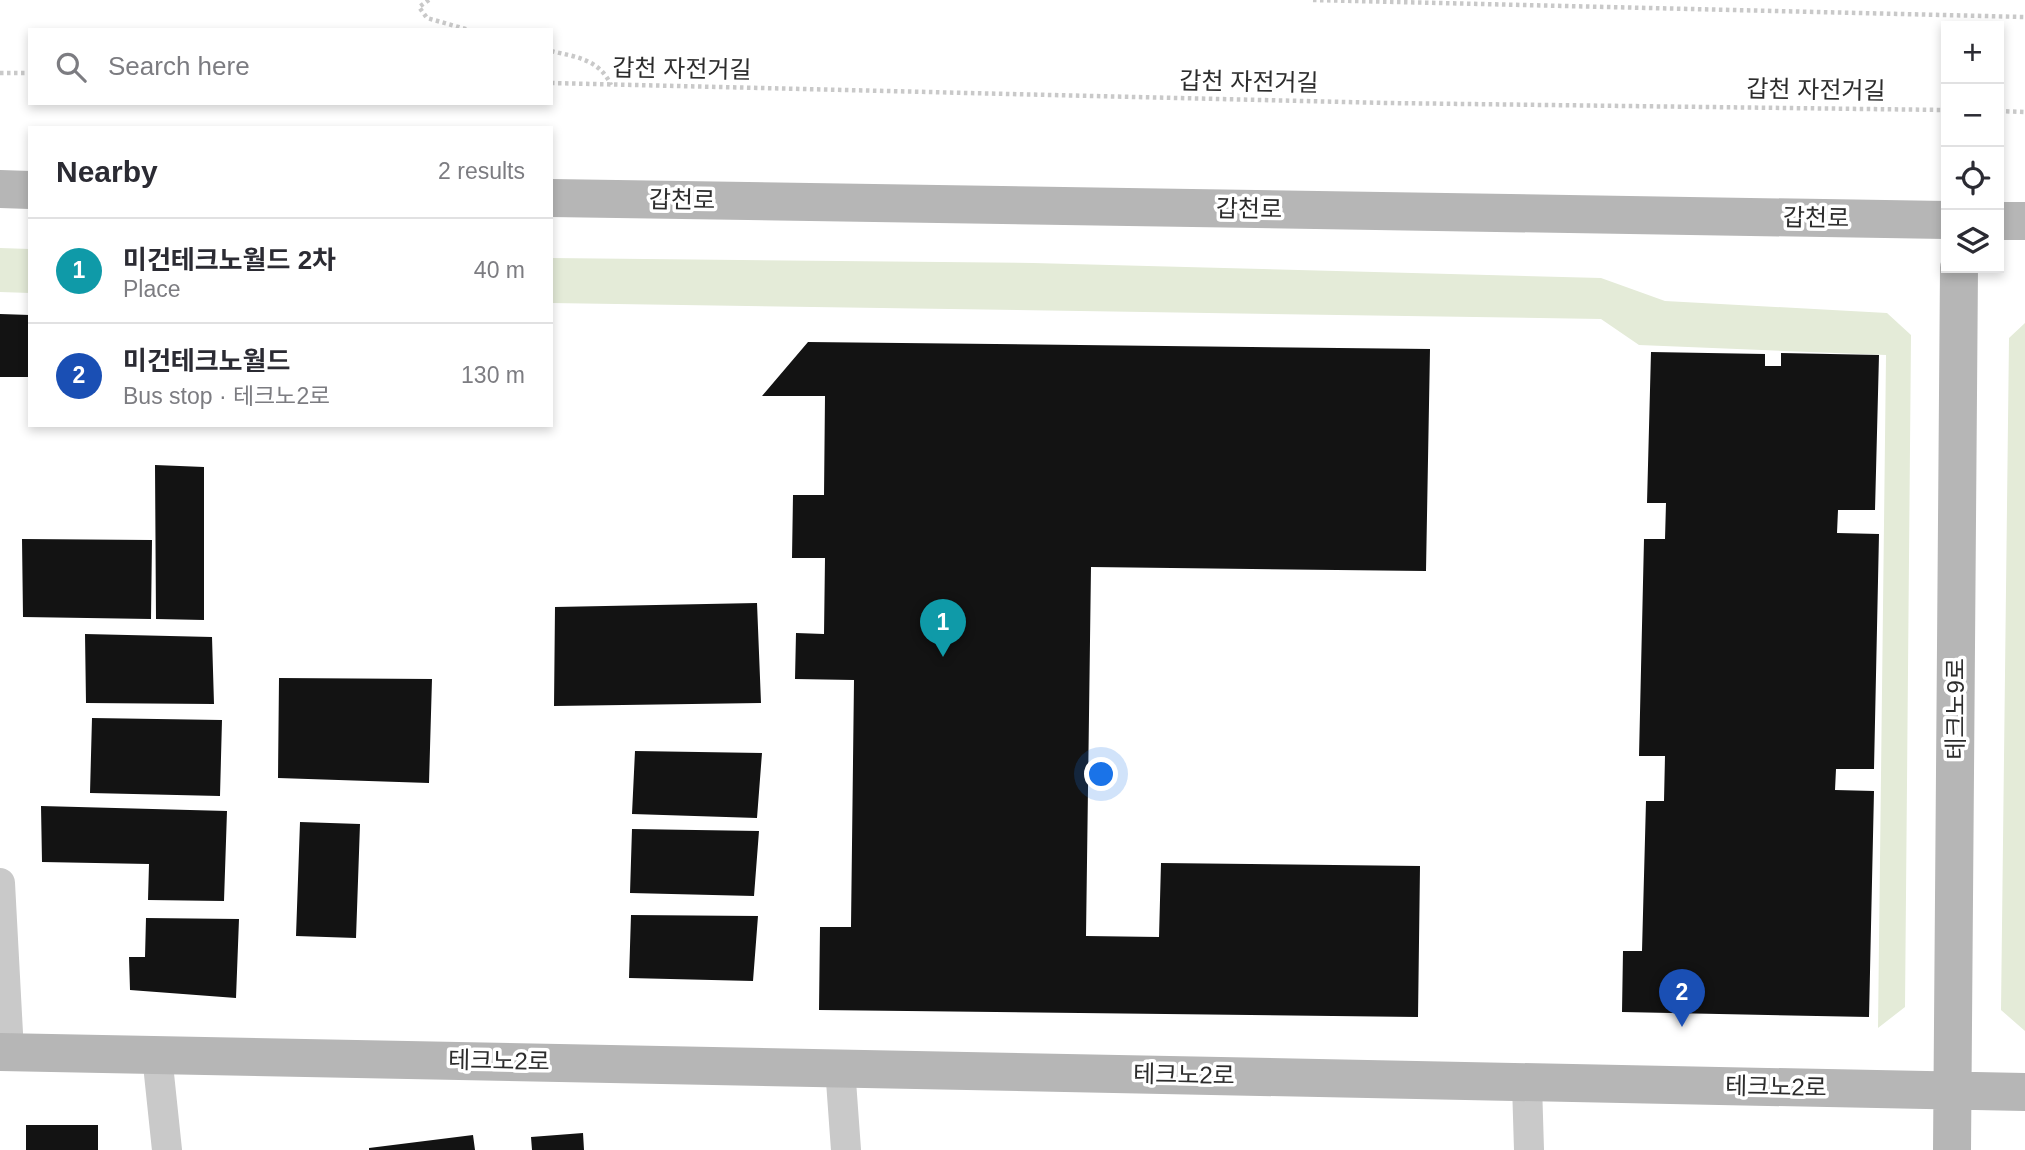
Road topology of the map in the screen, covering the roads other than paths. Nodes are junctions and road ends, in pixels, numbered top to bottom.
1 (0, 189) edge
2 (28, 190) edge
3 (553, 198) edge
4 (1941, 220) edge
5 (2004, 221) edge
6 (2025, 221) edge
7 (1959, 273) edge
8 (0, 883) edge
9 (5, 1052) edge
10 (157, 1055) junction
11 (840, 1067) junction
12 (1527, 1084) junction
13 (1953, 1090) junction
14 (2025, 1091) edge
15 (167, 1150) edge
16 (846, 1150) edge
17 (1529, 1150) edge
18 (1952, 1150) edge

1 - 2 street
3 - 4 street, 갑천로
5 - 6 street
7 - 13 street, 테크노9로
8 - 9 street
9 - 10 street, 테크노2로
10 - 11 street, 테크노2로
10 - 15 street
11 - 12 street, 테크노2로
11 - 16 street
12 - 13 street, 테크노2로
12 - 17 street
13 - 14 street, 테크노2로
13 - 18 street, 테크노9로

